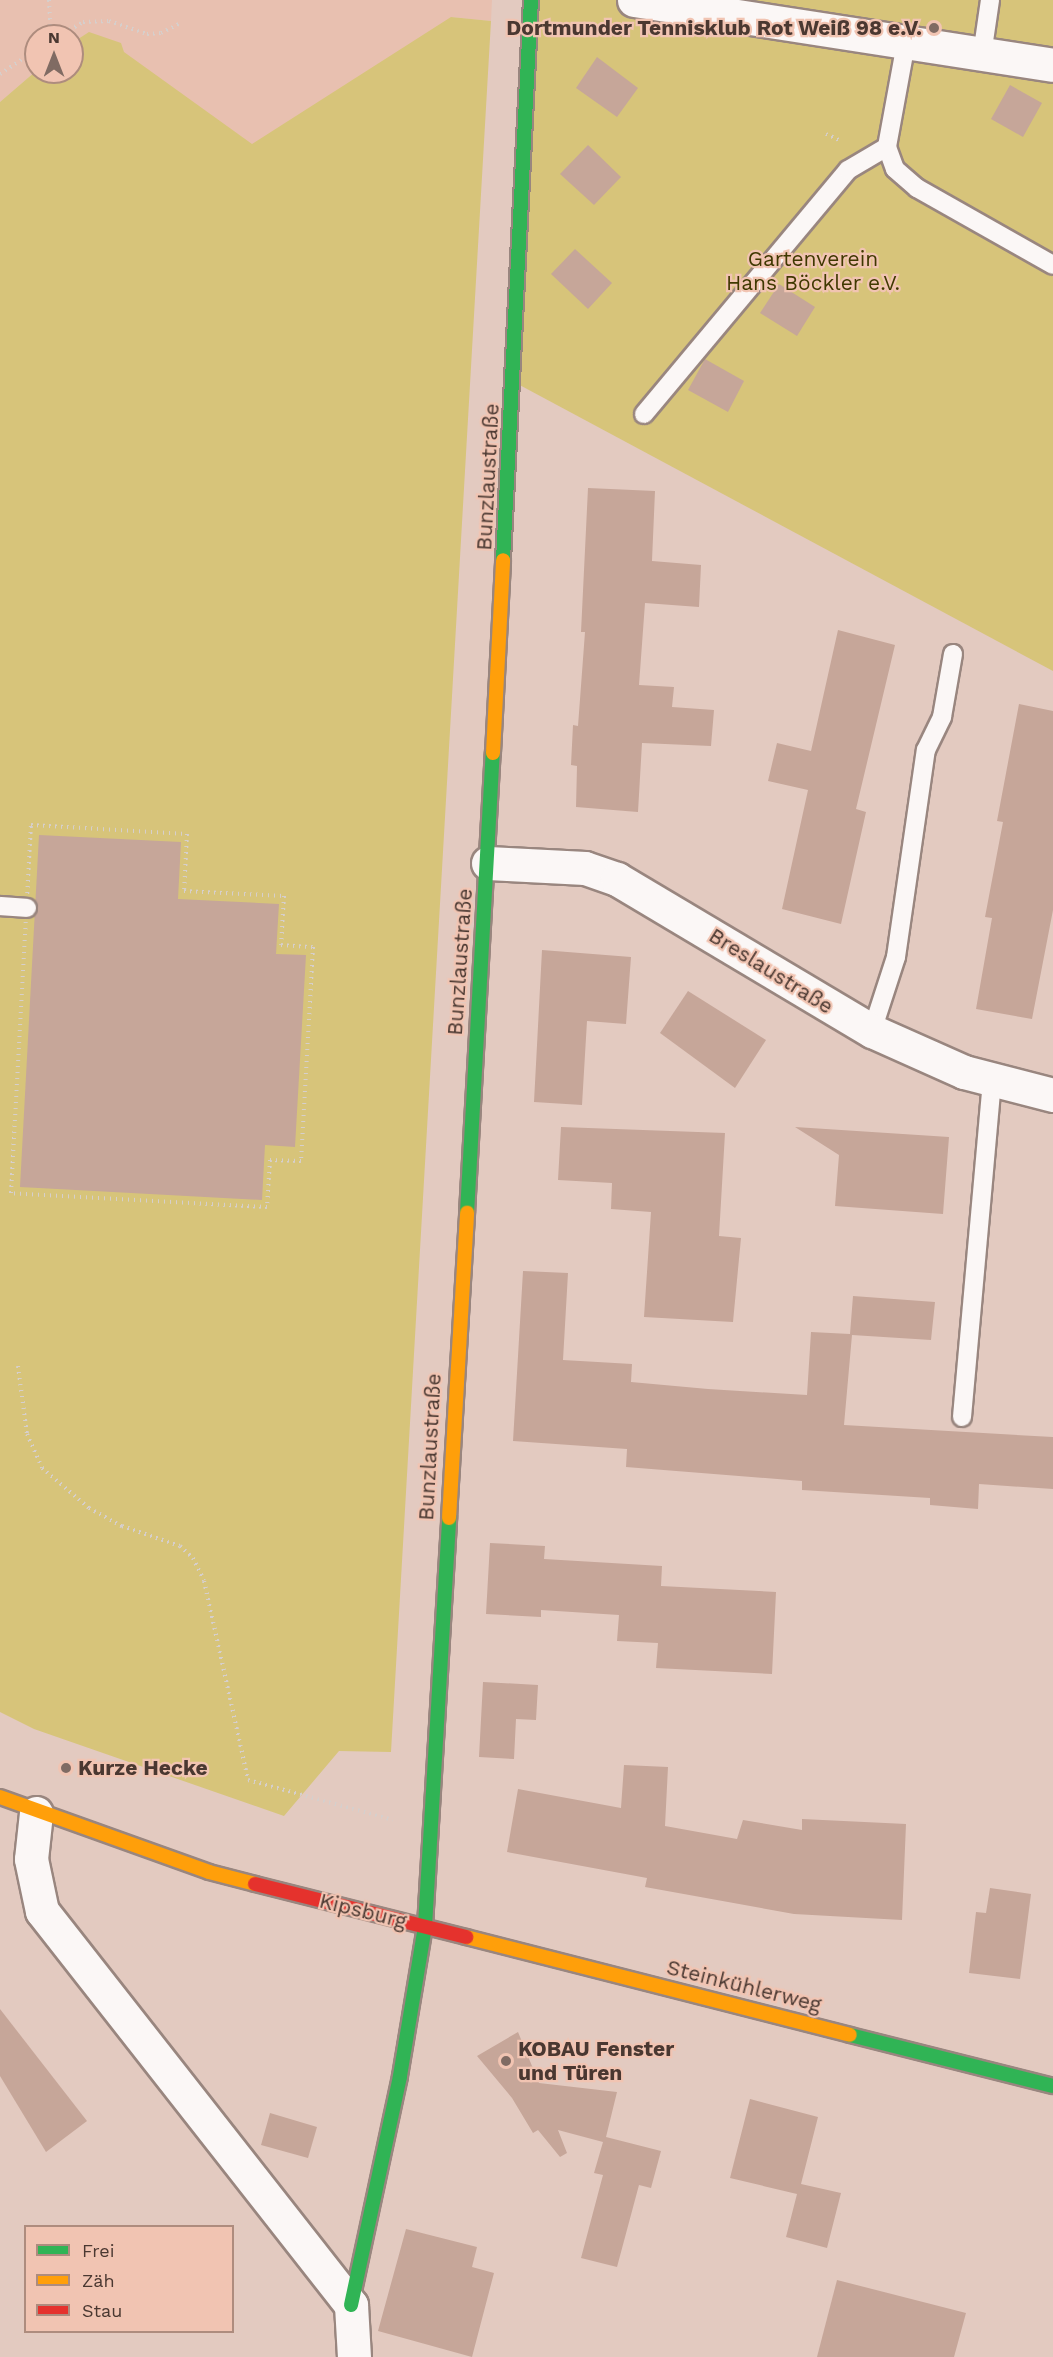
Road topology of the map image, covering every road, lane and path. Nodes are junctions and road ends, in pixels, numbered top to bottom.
1 (49, 0) edge
2 (531, 0) edge
3 (634, 0) edge
4 (990, 0) edge
5 (50, 24) edge
6 (80, 24) edge
7 (179, 24) dead end
8 (906, 43) junction
9 (982, 55) junction
10 (24, 58) edge
11 (1053, 65) edge
12 (0, 74) edge
13 (887, 147) junction
14 (1053, 265) edge
15 (644, 414) dead end
16 (953, 654) dead end
17 (488, 863) junction
18 (0, 906) edge
19 (27, 908) junction
20 (872, 1031) junction
21 (992, 1080) junction
22 (1053, 1095) edge
23 (18, 1366) dead end
24 (962, 1417) dead end
25 (0, 1797) edge
26 (36, 1813) junction
27 (428, 1829) junction
28 (425, 1926) junction
29 (1053, 2086) edge
30 (351, 2306) junction
31 (354, 2357) edge

1 - 5 path
2 - 17 street, Bunzlaustraße
3 - 8 street
4 - 9 lane
6 - 7 path
8 - 9 street
8 - 13 lane
9 - 11 street
10 - 12 path
13 - 14 lane
13 - 15 lane
16 - 20 lane
17 - 20 street, Breslaustraße
17 - 27 street, Bunzlaustraße
18 - 19 lane
19 - 19 path
20 - 21 street, Breslaustraße
21 - 22 street, Breslaustraße
21 - 24 lane
23 - 27 path
25 - 26 street, Kipsburg
26 - 28 street, Kipsburg
26 - 30 street
27 - 28 street, Bunzlaustraße
28 - 29 street, Steinkühlerweg
28 - 30 street, Kipsburg
30 - 31 street, Kipsburg

